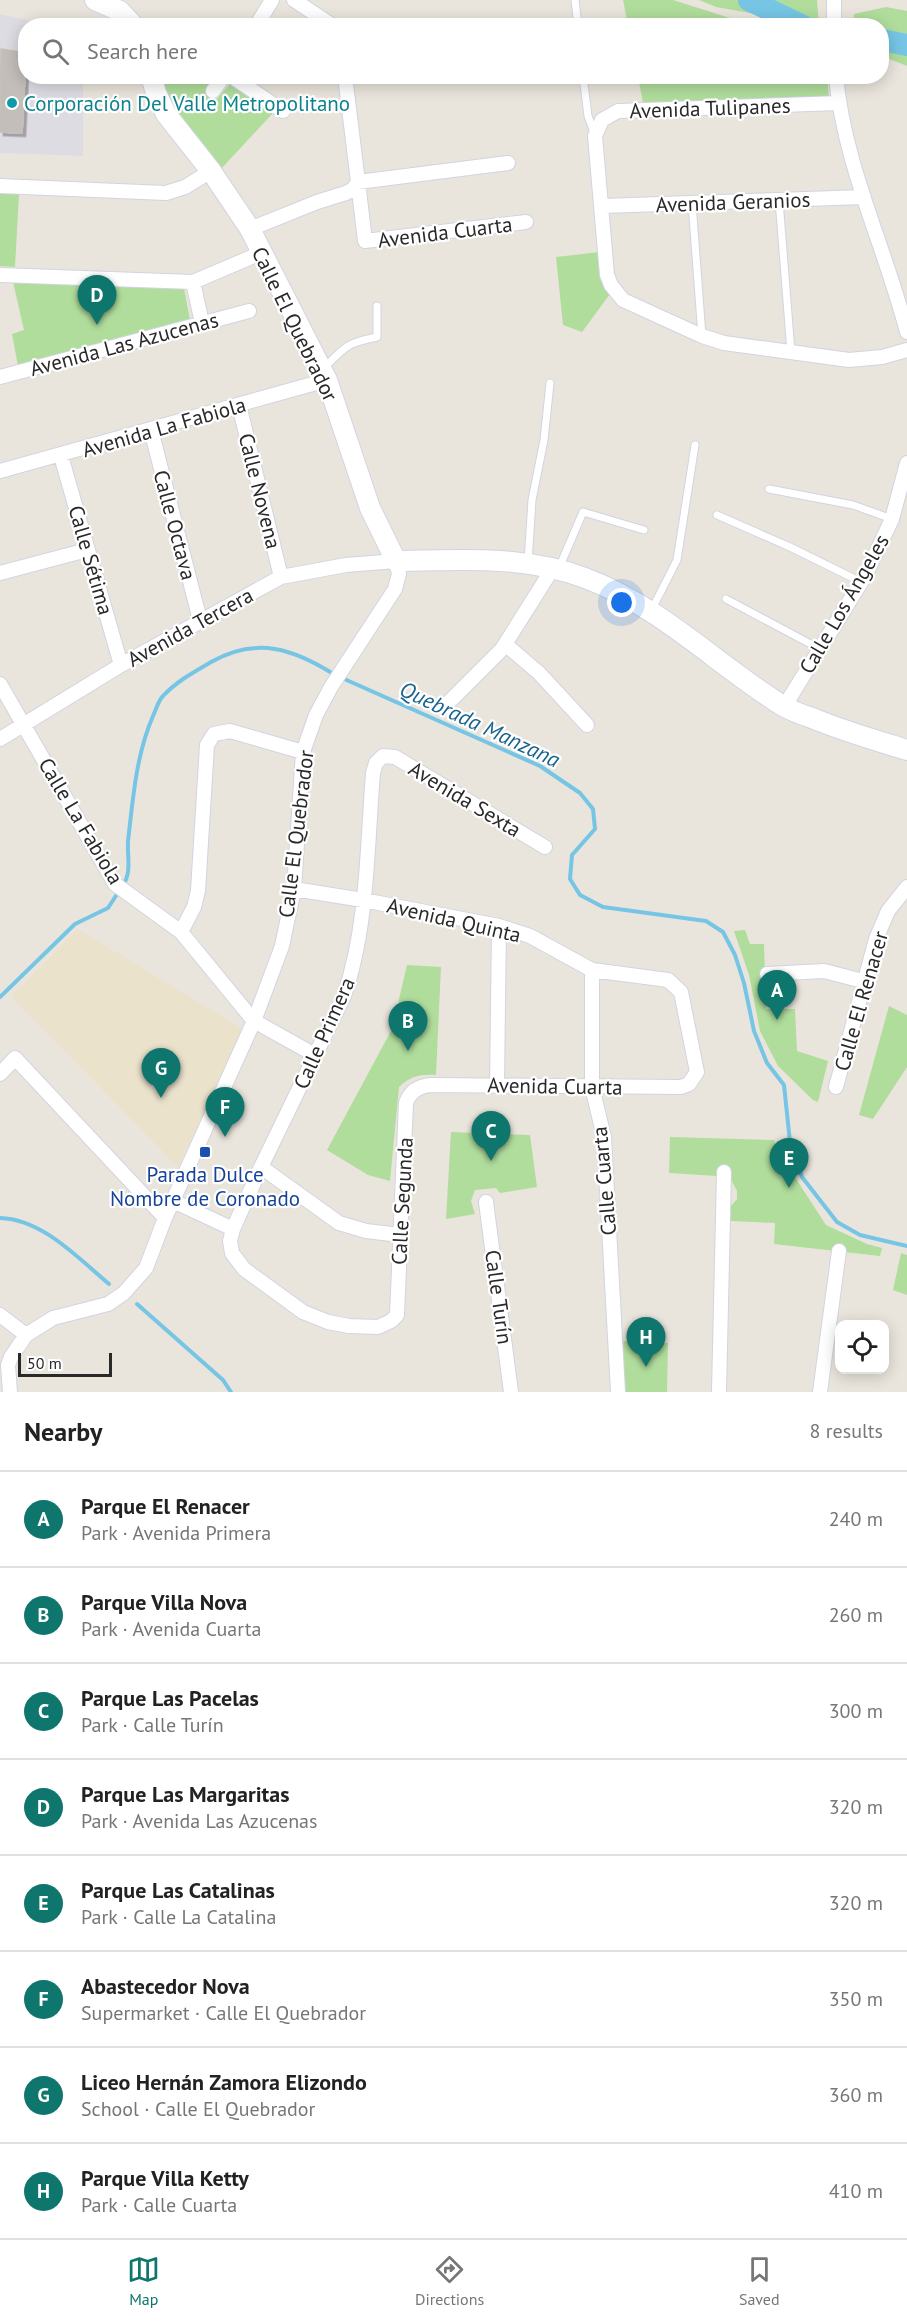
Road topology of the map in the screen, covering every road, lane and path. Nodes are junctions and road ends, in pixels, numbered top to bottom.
1 (95, 0) edge
2 (273, 0) edge
3 (294, 0) edge
4 (575, 0) edge
5 (834, 0) edge
6 (127, 18) edge
7 (261, 18) edge
8 (321, 18) edge
9 (577, 18) edge
10 (834, 18) edge
11 (153, 84) edge
12 (218, 84) edge
13 (243, 84) edge
14 (346, 84) edge
15 (585, 84) edge
16 (837, 84) edge
17 (213, 91) dead end
18 (838, 104) junction
19 (283, 111) dead end
20 (595, 136) junction
21 (507, 163) dead end
22 (211, 171) junction
23 (358, 182) junction
24 (0, 186) edge
25 (864, 197) junction
26 (779, 200) junction
27 (692, 203) junction
28 (602, 206) junction
29 (526, 222) dead end
30 (250, 229) junction
31 (261, 253) junction
32 (0, 275) edge
33 (193, 282) junction
34 (902, 292) edge
35 (377, 306) dead end
36 (249, 311) dead end
37 (202, 323) junction
38 (907, 332) edge
39 (702, 336) junction
40 (907, 350) edge
41 (791, 352) junction
42 (324, 376) junction
43 (0, 377) edge
44 (550, 383) dead end
45 (239, 405) junction
46 (151, 430) junction
47 (695, 445) dead end
48 (61, 456) junction
49 (907, 464) edge
50 (0, 471) edge
51 (769, 489) dead end
52 (717, 515) dead end
53 (892, 519) junction
54 (644, 531) dead end
55 (87, 550) junction
56 (396, 561) junction
57 (528, 562) junction
58 (556, 569) junction
59 (0, 573) edge
60 (281, 577) junction
61 (861, 582) junction
62 (726, 599) dead end
63 (651, 611) junction
64 (200, 620) junction
65 (506, 644) junction
66 (820, 649) junction
67 (121, 665) junction
68 (0, 684) edge
69 (444, 707) dead end
70 (784, 707) junction
71 (23, 724) junction
72 (587, 725) dead end
73 (0, 739) edge
74 (907, 750) edge
75 (303, 752) junction
76 (383, 756) joint
77 (545, 847) dead end
78 (907, 887) edge
79 (294, 889) junction
80 (363, 900) junction
81 (499, 926) junction
82 (181, 932) junction
83 (592, 970) junction
84 (767, 974) dead end
85 (863, 981) junction
86 (254, 1021) junction
87 (315, 1055) junction
88 (0, 1074) edge
89 (694, 1079) joint
90 (497, 1085) junction
91 (592, 1087) junction
92 (836, 1087) dead end
93 (414, 1090) joint
94 (261, 1167) junction
95 (724, 1172) dead end
96 (173, 1200) junction
97 (486, 1202) dead end
98 (165, 1218) junction
99 (233, 1229) junction
100 (400, 1235) junction
101 (840, 1251) dead end
102 (0, 1315) edge
103 (26, 1335) junction
104 (10, 1392) edge
105 (511, 1392) edge
106 (618, 1392) edge
107 (719, 1392) edge
108 (820, 1392) edge

1 - 6 street
2 - 7 street
3 - 8 street
4 - 9 lane
5 - 10 street
11 - 22 street, Calle El Quebrador
12 - 17 street
13 - 19 street
14 - 23 street
15 - 20 lane
16 - 18 street
18 - 20 street, Avenida Tulipanes
18 - 25 street
20 - 28 street
21 - 23 street
22 - 24 street
22 - 30 street, Calle El Quebrador
23 - 29 street, Avenida Cuarta
23 - 30 street
25 - 26 street, Avenida Geranios
25 - 34 street
26 - 27 street, Avenida Geranios
26 - 41 lane
27 - 28 street, Avenida Geranios
27 - 39 lane
28 - 39 street
30 - 31 street, Calle El Quebrador
31 - 33 street
31 - 42 street, Calle El Quebrador
32 - 33 street
33 - 37 street
34 - 38 street
35 - 42 lane
36 - 37 street, Avenida Las Azucenas
37 - 43 street, Avenida Las Azucenas
39 - 41 street
40 - 41 street
42 - 45 street, Avenida La Fabiola
42 - 56 street, Calle El Quebrador
44 - 57 lane
45 - 46 street, Avenida La Fabiola
45 - 60 street, Calle Novena
46 - 48 street, Avenida La Fabiola
46 - 64 street, Calle Octava
47 - 63 lane
48 - 50 street, Avenida La Fabiola
48 - 55 street, Calle Sétima
49 - 53 street, Calle Los Ángeles
51 - 53 lane
52 - 61 lane
53 - 61 street, Calle Los Ángeles
54 - 58 lane
55 - 59 street
55 - 67 street, Calle Sétima
56 - 57 street
56 - 60 street, Avenida Tercera
56 - 75 street, Calle El Quebrador
57 - 58 street
58 - 63 street
58 - 65 street
60 - 64 street, Avenida Tercera
61 - 66 street, Calle Los Ángeles
62 - 66 lane
63 - 70 street
64 - 67 street, Avenida Tercera
65 - 69 street
65 - 72 street
66 - 70 street, Calle Los Ángeles
67 - 71 street, Avenida Tercera
68 - 71 street, Calle La Fabiola
70 - 74 street
71 - 73 street, Avenida Tercera
71 - 82 street, Calle La Fabiola
75 - 79 street, Calle El Quebrador
75 - 82 street
76 - 77 street, Avenida Sexta
76 - 80 street, Calle Primera
78 - 85 street, Calle El Renacer
79 - 80 street, Avenida Quinta
79 - 86 street, Calle El Quebrador
80 - 81 street, Avenida Quinta
80 - 87 street, Calle Primera
81 - 83 street, Avenida Quinta
81 - 90 street
82 - 86 street, Calle La Fabiola
83 - 89 street, Avenida Quinta
83 - 91 street, Calle Cuarta
84 - 85 street
85 - 92 street, Calle El Renacer
86 - 87 street
86 - 96 street, Calle El Quebrador
87 - 94 street, Calle Primera
88 - 98 street
89 - 91 street, Avenida Cuarta
90 - 91 street, Avenida Cuarta
90 - 93 street, Avenida Cuarta
91 - 106 street, Calle Cuarta
93 - 100 street, Calle Segunda
94 - 99 street, Calle Primera
94 - 100 street
95 - 107 street
96 - 98 street, Calle El Quebrador
96 - 99 street
97 - 105 street, Calle Turín
98 - 103 street, Calle El Quebrador
99 - 100 street, Calle Segunda
101 - 108 street
102 - 103 street
103 - 104 street, Calle El Quebrador

